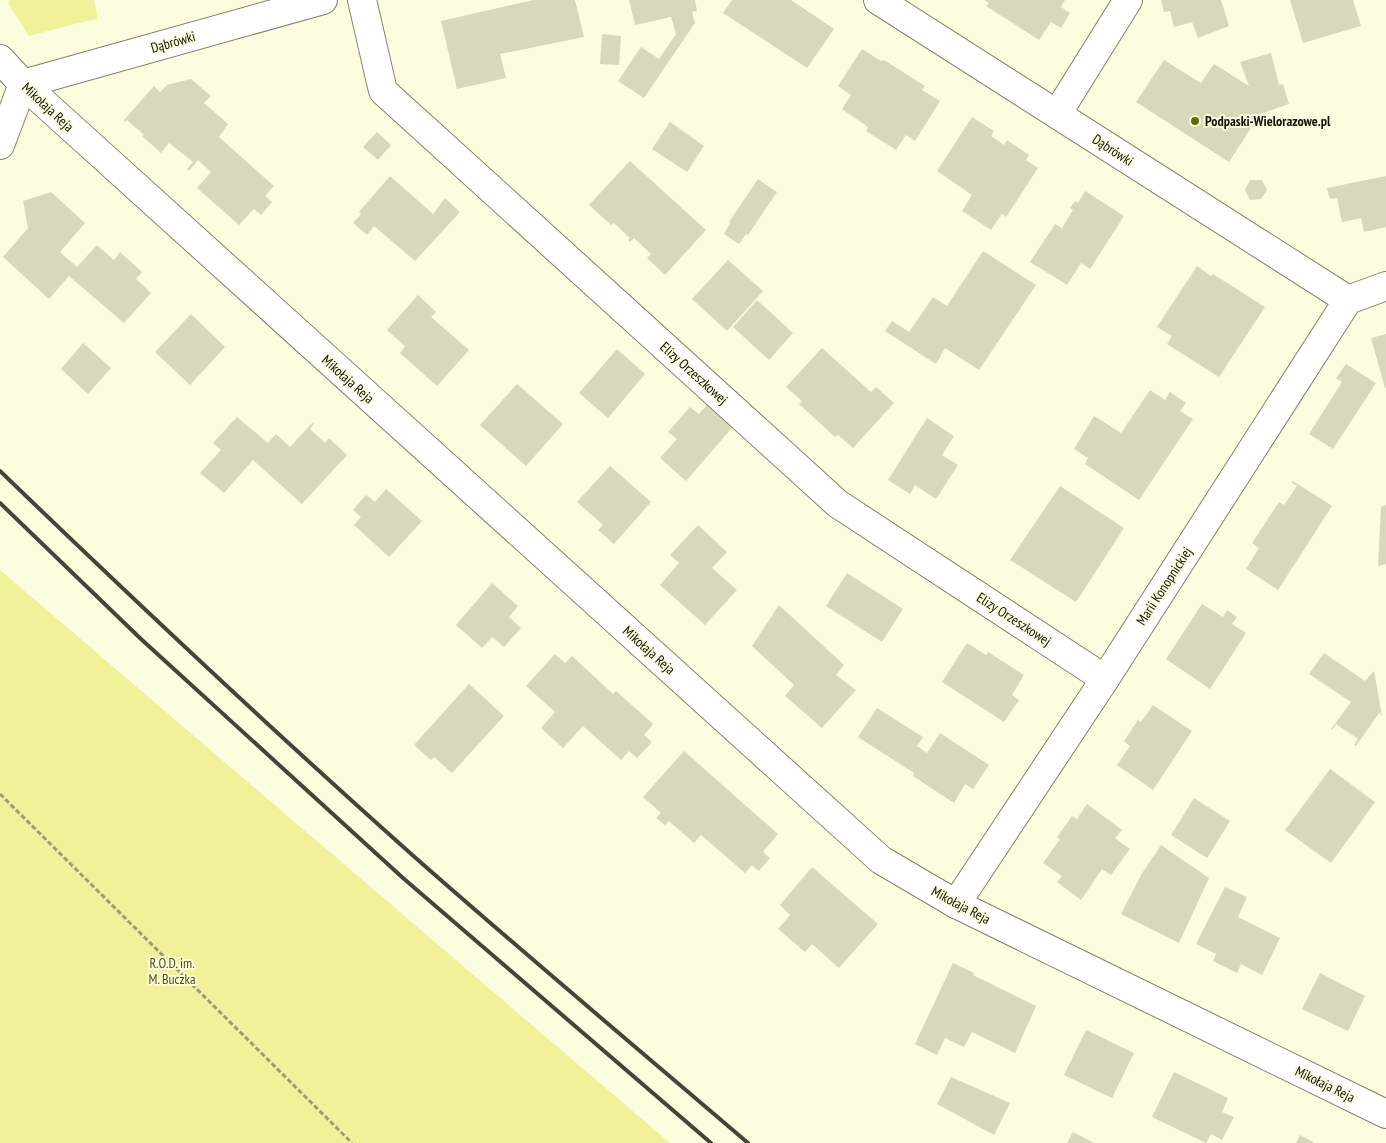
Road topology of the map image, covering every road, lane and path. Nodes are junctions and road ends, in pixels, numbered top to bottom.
1 (323, 0) edge
2 (362, 0) edge
3 (878, 0) edge
4 (1128, 0) edge
5 (0, 59) edge
6 (23, 84) junction
7 (1057, 114) junction
8 (0, 145) edge
9 (1386, 286) edge
10 (1348, 300) junction
11 (1105, 679) junction
12 (0, 794) edge
13 (956, 904) junction
14 (1386, 1114) edge
15 (352, 1143) edge

1 - 6 street, Dąbrówki
2 - 11 street, Elizy Orzeszkowej
3 - 7 street, Dąbrówki
4 - 7 street
5 - 6 street, Mikołaja Reja
6 - 8 street
6 - 13 street, Mikołaja Reja
7 - 10 street, Dąbrówki
9 - 10 street
10 - 11 street, Marii Konopnickiej
11 - 13 street, Marii Konopnickiej
12 - 15 path
13 - 14 street, Mikołaja Reja

